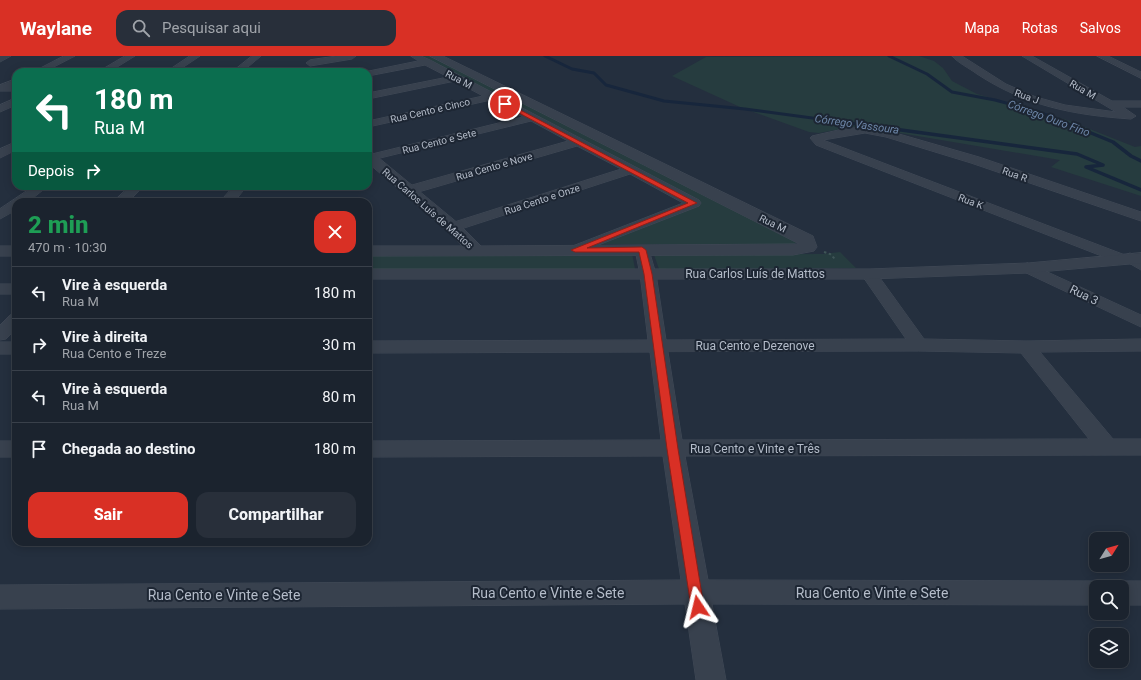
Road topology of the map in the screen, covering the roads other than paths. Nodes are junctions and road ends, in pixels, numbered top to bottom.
1 (7, 56) edge
2 (71, 56) edge
3 (131, 56) edge
4 (196, 56) edge
5 (257, 56) edge
6 (318, 56) edge
7 (352, 56) edge
8 (415, 56) edge
9 (956, 56) edge
10 (1026, 56) edge
11 (1101, 56) edge
12 (0, 59) edge
13 (431, 59) edge
14 (310, 63) junction
15 (46, 68) edge
16 (109, 68) edge
17 (176, 68) edge
18 (241, 68) edge
19 (306, 68) edge
20 (372, 72) edge
21 (1141, 76) edge
22 (456, 78) junction
23 (12, 84) edge
24 (1, 88) edge
25 (12, 88) edge
26 (372, 95) edge
27 (492, 96) junction
28 (12, 103) edge
29 (1109, 104) junction
30 (1141, 104) edge
31 (0, 109) edge
32 (1131, 116) junction
33 (532, 118) junction
34 (1141, 122) edge
35 (372, 123) edge
36 (577, 142) junction
37 (820, 143) joint
38 (12, 147) edge
39 (0, 154) edge
40 (372, 156) edge
41 (372, 159) edge
42 (631, 170) junction
43 (36, 190) edge
44 (134, 190) edge
45 (238, 190) edge
46 (410, 190) junction
47 (25, 198) edge
48 (124, 198) edge
49 (230, 198) edge
50 (12, 207) edge
51 (0, 216) edge
52 (1141, 217) edge
53 (453, 228) junction
54 (575, 250) junction
55 (642, 250) junction
56 (0, 251) edge
57 (12, 251) edge
58 (372, 251) edge
59 (477, 252) junction
60 (1134, 260) edge
61 (1028, 268) junction
62 (372, 274) edge
63 (648, 274) junction
64 (868, 274) junction
65 (0, 289) edge
66 (12, 289) edge
67 (1141, 322) edge
68 (12, 323) edge
69 (0, 335) edge
70 (919, 345) junction
71 (1141, 345) edge
72 (372, 347) edge
73 (658, 347) junction
74 (1026, 347) junction
75 (0, 348) edge
76 (12, 348) edge
77 (1107, 447) junction
78 (1141, 447) edge
79 (0, 449) edge
80 (12, 449) edge
81 (372, 449) edge
82 (672, 449) junction
83 (695, 592) junction
84 (1089, 593) edge
85 (1129, 593) edge
86 (1141, 593) edge
87 (0, 597) edge
88 (711, 680) edge

1 - 12 street
2 - 15 street
3 - 16 street
4 - 17 street
5 - 18 street
6 - 14 street
7 - 14 street
8 - 13 street, Rua M
9 - 32 street, Rua J
10 - 29 street, Rua M
11 - 21 street
13 - 20 street
13 - 22 street, Rua M
13 - 55 street, Rua M
14 - 19 street
22 - 26 street
22 - 27 street, Rua M
23 - 24 street
24 - 25 street
27 - 33 street, Rua M
27 - 35 street, Rua Cento e Cinco
28 - 31 street
29 - 30 street
29 - 32 street, Rua M
32 - 34 street, Rua M
33 - 36 street, Rua M
33 - 40 street, Rua Cento e Sete
36 - 42 street, Rua M
36 - 46 street, Rua Cento e Nove
37 - 52 street, Rua R
37 - 60 street, Rua K
38 - 39 street
41 - 46 street, Rua Carlos Luís de Mattos
42 - 53 street, Rua Cento e Onze
42 - 54 street, Rua M
43 - 47 street
44 - 48 street
45 - 49 street
46 - 53 street, Rua Carlos Luís de Mattos
50 - 51 street
53 - 59 street, Rua Carlos Luís de Mattos
54 - 55 street, Rua M
54 - 59 street, Rua M
55 - 63 street
56 - 57 street
58 - 59 street, Rua Carlos Luís de Mattos
60 - 61 street, Rua Carlos Luís de Mattos
61 - 64 street, Rua Carlos Luís de Mattos
61 - 67 street, Rua 3
62 - 63 street, Rua Carlos Luís de Mattos
63 - 64 street, Rua Carlos Luís de Mattos
63 - 73 street
64 - 70 street
65 - 66 street
68 - 69 street
70 - 73 street, Rua Cento e Dezenove
70 - 74 street, Rua Cento e Dezenove
71 - 74 street, Rua Cento e Dezenove
72 - 73 street, Rua Cento e Dezenove
73 - 82 street
74 - 77 street
75 - 76 street
77 - 78 street, Rua Cento e Vinte e Três
77 - 82 street, Rua Cento e Vinte e Três
79 - 80 street
81 - 82 street, Rua Cento e Vinte e Três
82 - 83 street
83 - 84 street, Rua Cento e Vinte e Sete
83 - 87 street, Rua Cento e Vinte e Sete
83 - 88 street
85 - 86 street

